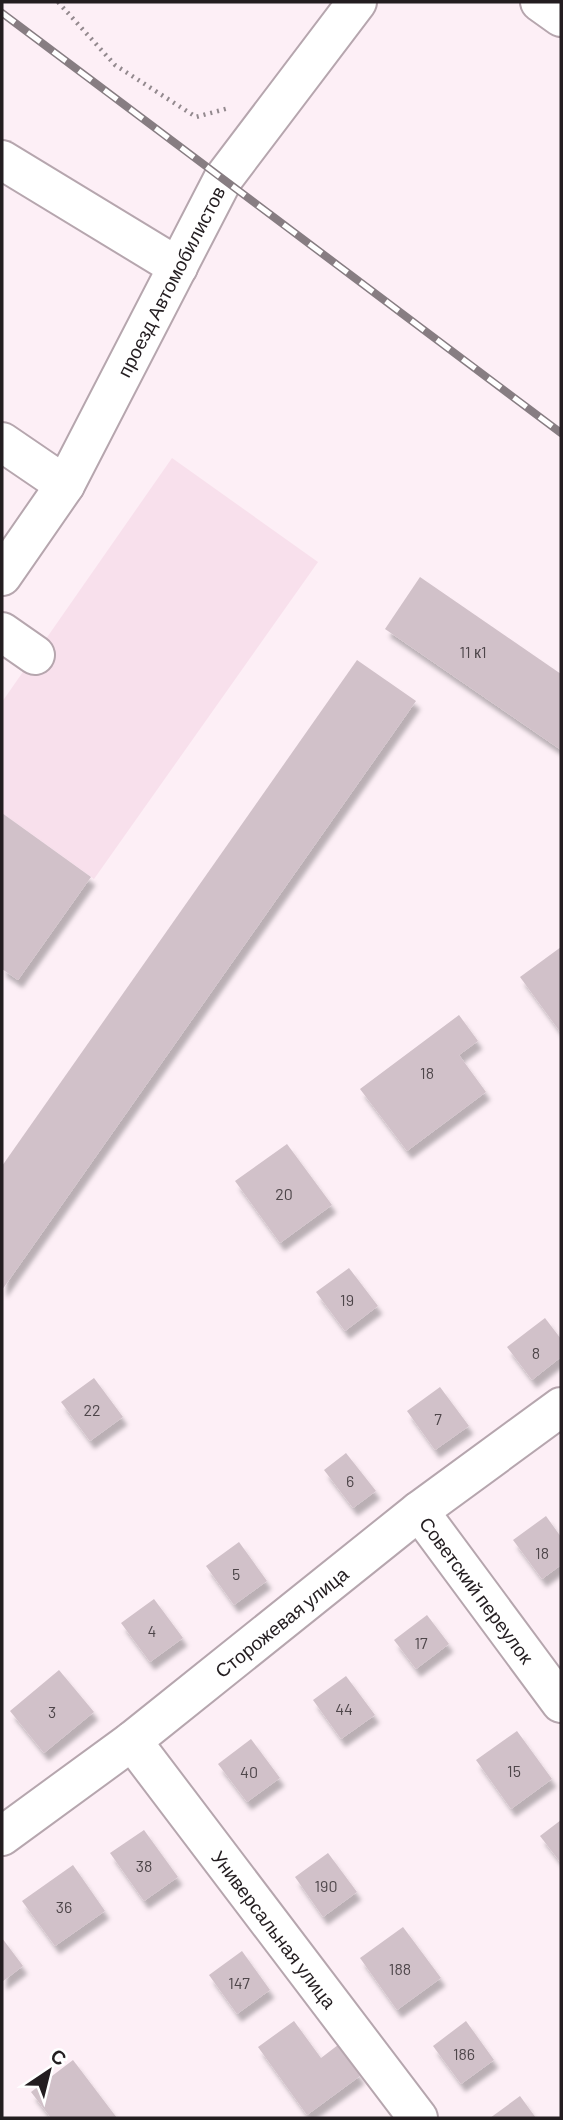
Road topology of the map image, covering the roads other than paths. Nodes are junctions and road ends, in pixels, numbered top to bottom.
1 (357, 2) edge
2 (540, 2) edge
3 (561, 17) edge
4 (2, 160) edge
5 (178, 267) junction
6 (2, 442) edge
7 (65, 485) junction
8 (2, 576) edge
9 (2, 632) edge
10 (35, 655) dead end
11 (561, 1407) edge
12 (419, 1511) junction
13 (561, 1703) edge
14 (132, 1741) junction
15 (2, 1836) edge
16 (418, 2118) edge

1 - 5 street, проезд Автомобилистов
2 - 3 street
4 - 5 street
5 - 7 street, проезд Автомобилистов
6 - 7 street
7 - 8 street, проезд Автомобилистов
9 - 10 street
11 - 12 street, Сторожевая улица
12 - 13 street, Советский переулок
12 - 14 street, Сторожевая улица
14 - 15 street, Сторожевая улица
14 - 16 street, Универсальная улица

